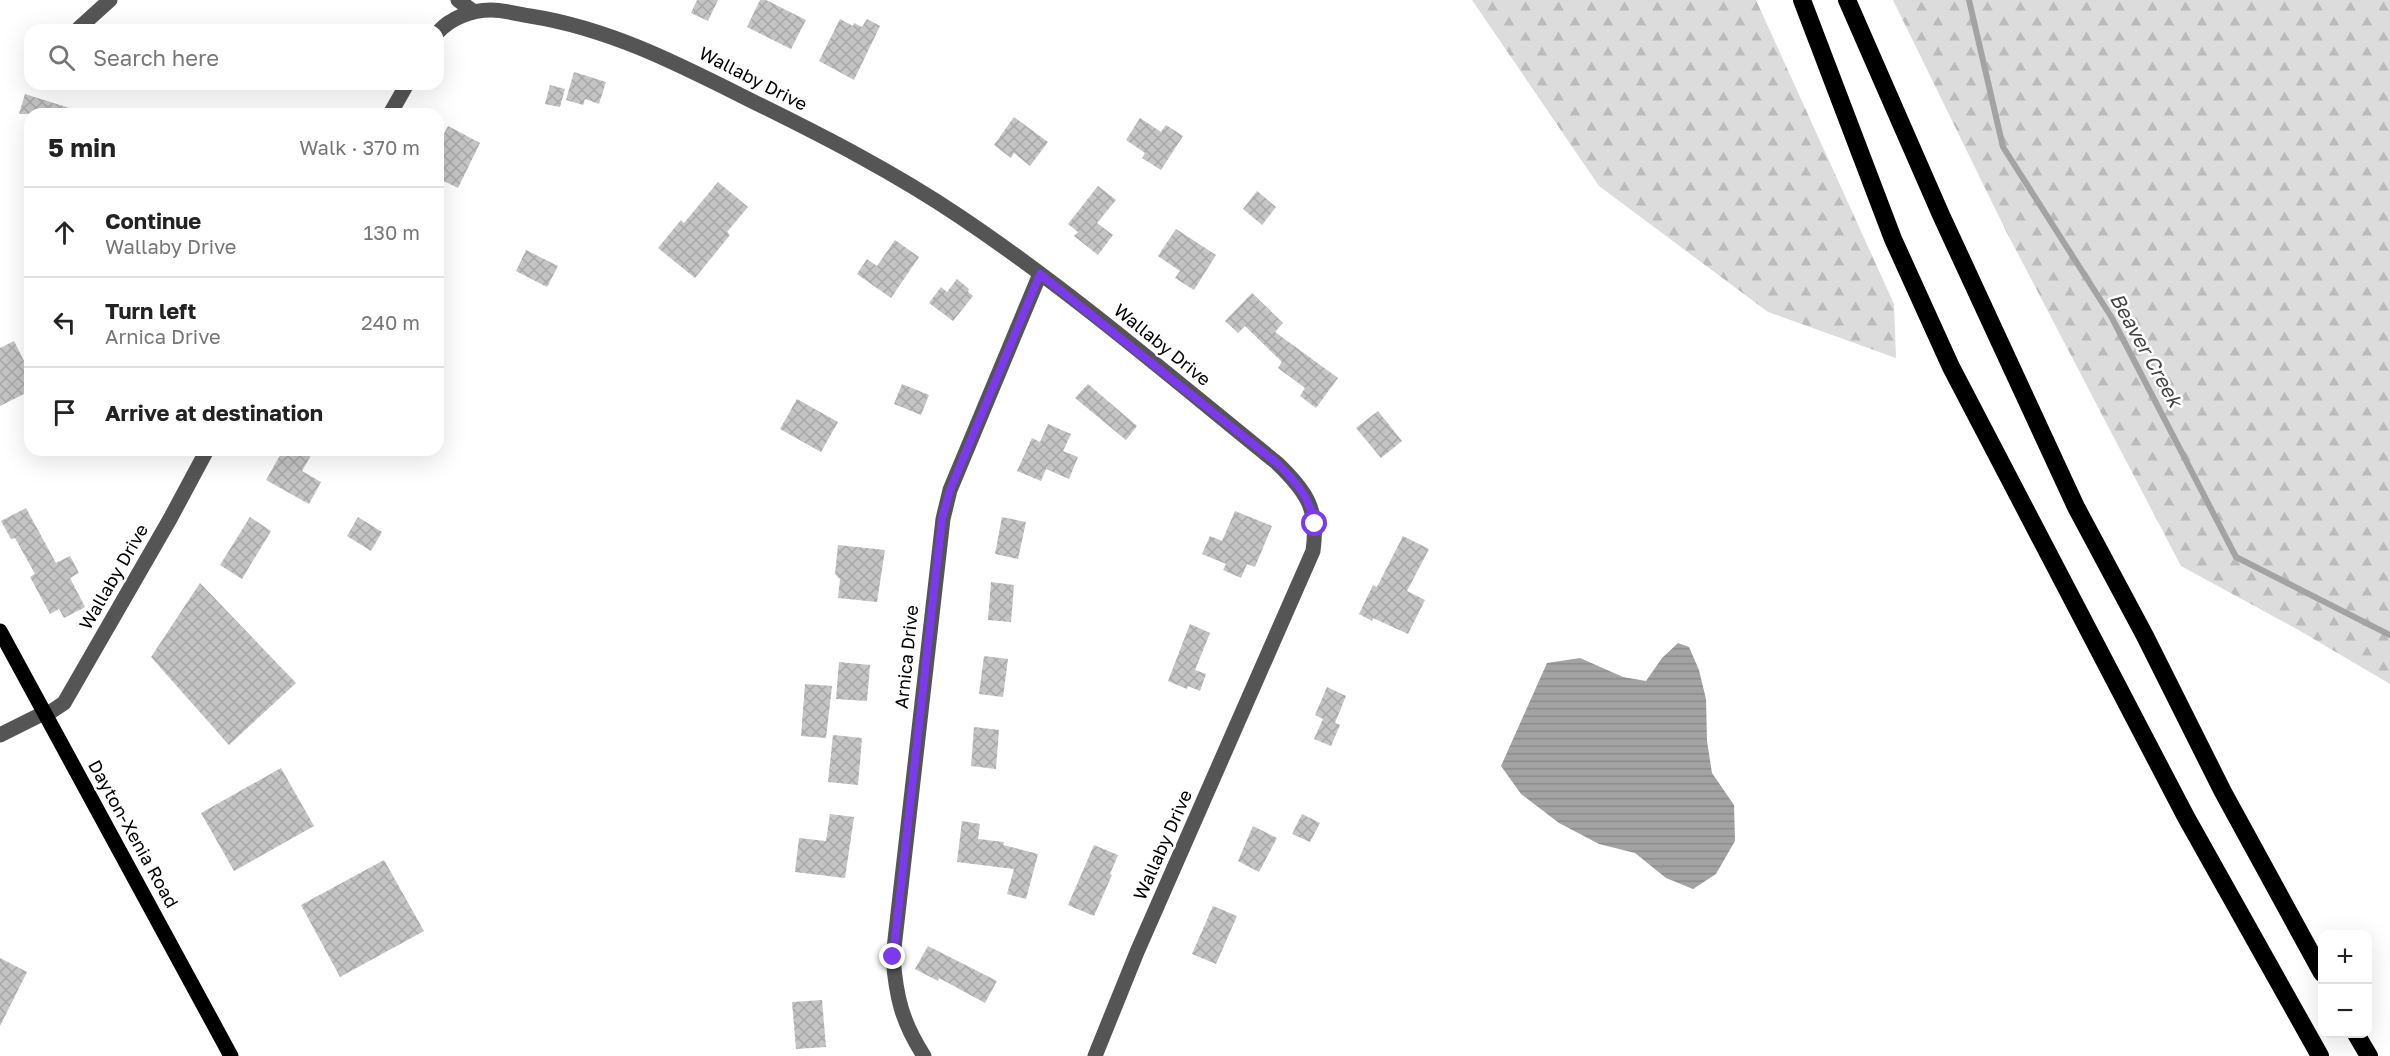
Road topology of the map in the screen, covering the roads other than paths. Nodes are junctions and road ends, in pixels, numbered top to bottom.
1 (110, 0) edge
2 (458, 0) edge
3 (1802, 0) edge
4 (1847, 0) edge
5 (474, 12) junction
6 (83, 24) edge
7 (444, 26) edge
8 (404, 90) edge
9 (393, 108) edge
10 (1040, 274) junction
11 (204, 456) edge
12 (0, 631) edge
13 (44, 713) junction
14 (0, 735) edge
15 (2318, 966) edge
16 (2358, 1038) edge
17 (231, 1056) edge
18 (924, 1056) edge
19 (1095, 1056) edge
20 (2320, 1056) edge
21 (2369, 1056) edge

1 - 6 street
2 - 5 street
3 - 20 highway
4 - 15 highway
5 - 7 street, Wallaby Drive
5 - 10 street, Wallaby Drive
8 - 9 street
10 - 18 street, Arnica Drive
10 - 19 street, Wallaby Drive
11 - 13 street, Wallaby Drive
12 - 13 main road, Dayton-Xenia Road
13 - 14 street, Wallaby Drive
13 - 17 main road, Dayton-Xenia Road
16 - 21 highway

